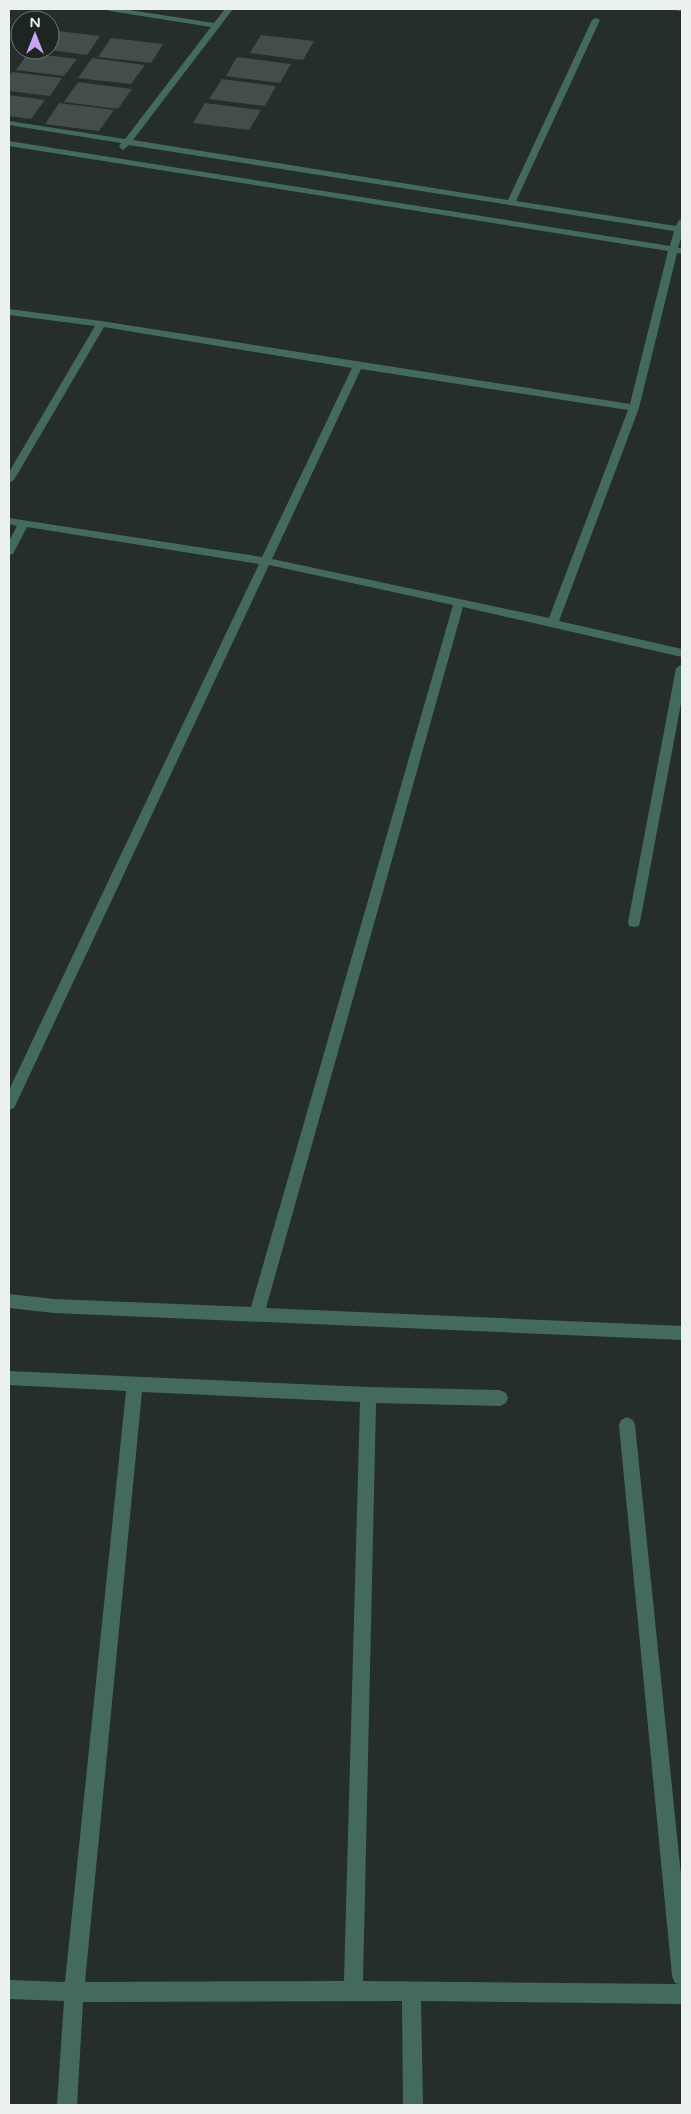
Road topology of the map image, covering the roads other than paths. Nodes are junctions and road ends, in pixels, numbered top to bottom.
1 (110, 9) edge
2 (229, 9) edge
3 (596, 20) dead end
4 (216, 26) junction
5 (9, 124) edge
6 (127, 142) junction
7 (9, 143) edge
8 (114, 160) junction
9 (511, 203) junction
10 (681, 226) edge
11 (678, 251) edge
12 (9, 312) edge
13 (101, 324) junction
14 (358, 366) junction
15 (634, 408) junction
16 (9, 480) edge
17 (9, 521) edge
18 (23, 524) junction
19 (9, 551) edge
20 (266, 561) junction
21 (459, 602) junction
22 (553, 623) junction
23 (682, 653) edge
24 (682, 668) edge
25 (634, 922) dead end
26 (9, 1104) edge
27 (9, 1301) edge
28 (256, 1315) junction
29 (682, 1333) edge
30 (9, 1378) edge
31 (135, 1384) junction
32 (368, 1395) junction
33 (500, 1398) dead end
34 (627, 1425) dead end
35 (682, 1976) edge
36 (9, 1989) edge
37 (353, 1991) junction
38 (74, 1992) junction
39 (411, 1992) junction
40 (682, 1994) edge
41 (67, 2105) edge
42 (413, 2105) edge

1 - 4 street
2 - 4 street
3 - 9 street
4 - 6 street
5 - 6 street
6 - 8 street
6 - 9 street
7 - 8 street
8 - 11 street
9 - 10 street
10 - 11 street
11 - 15 street
12 - 13 street
13 - 14 street
13 - 16 street
14 - 15 street
14 - 20 street
15 - 22 street
17 - 18 street
18 - 19 street
18 - 20 street
20 - 21 street
20 - 26 street
21 - 22 street
21 - 28 street
22 - 23 street
24 - 25 street
27 - 28 street
28 - 29 street
30 - 31 street
31 - 32 street
31 - 38 street
32 - 33 street
32 - 37 street
34 - 35 street
36 - 38 street
37 - 38 street
37 - 39 street
38 - 41 street
39 - 40 street
39 - 42 street

